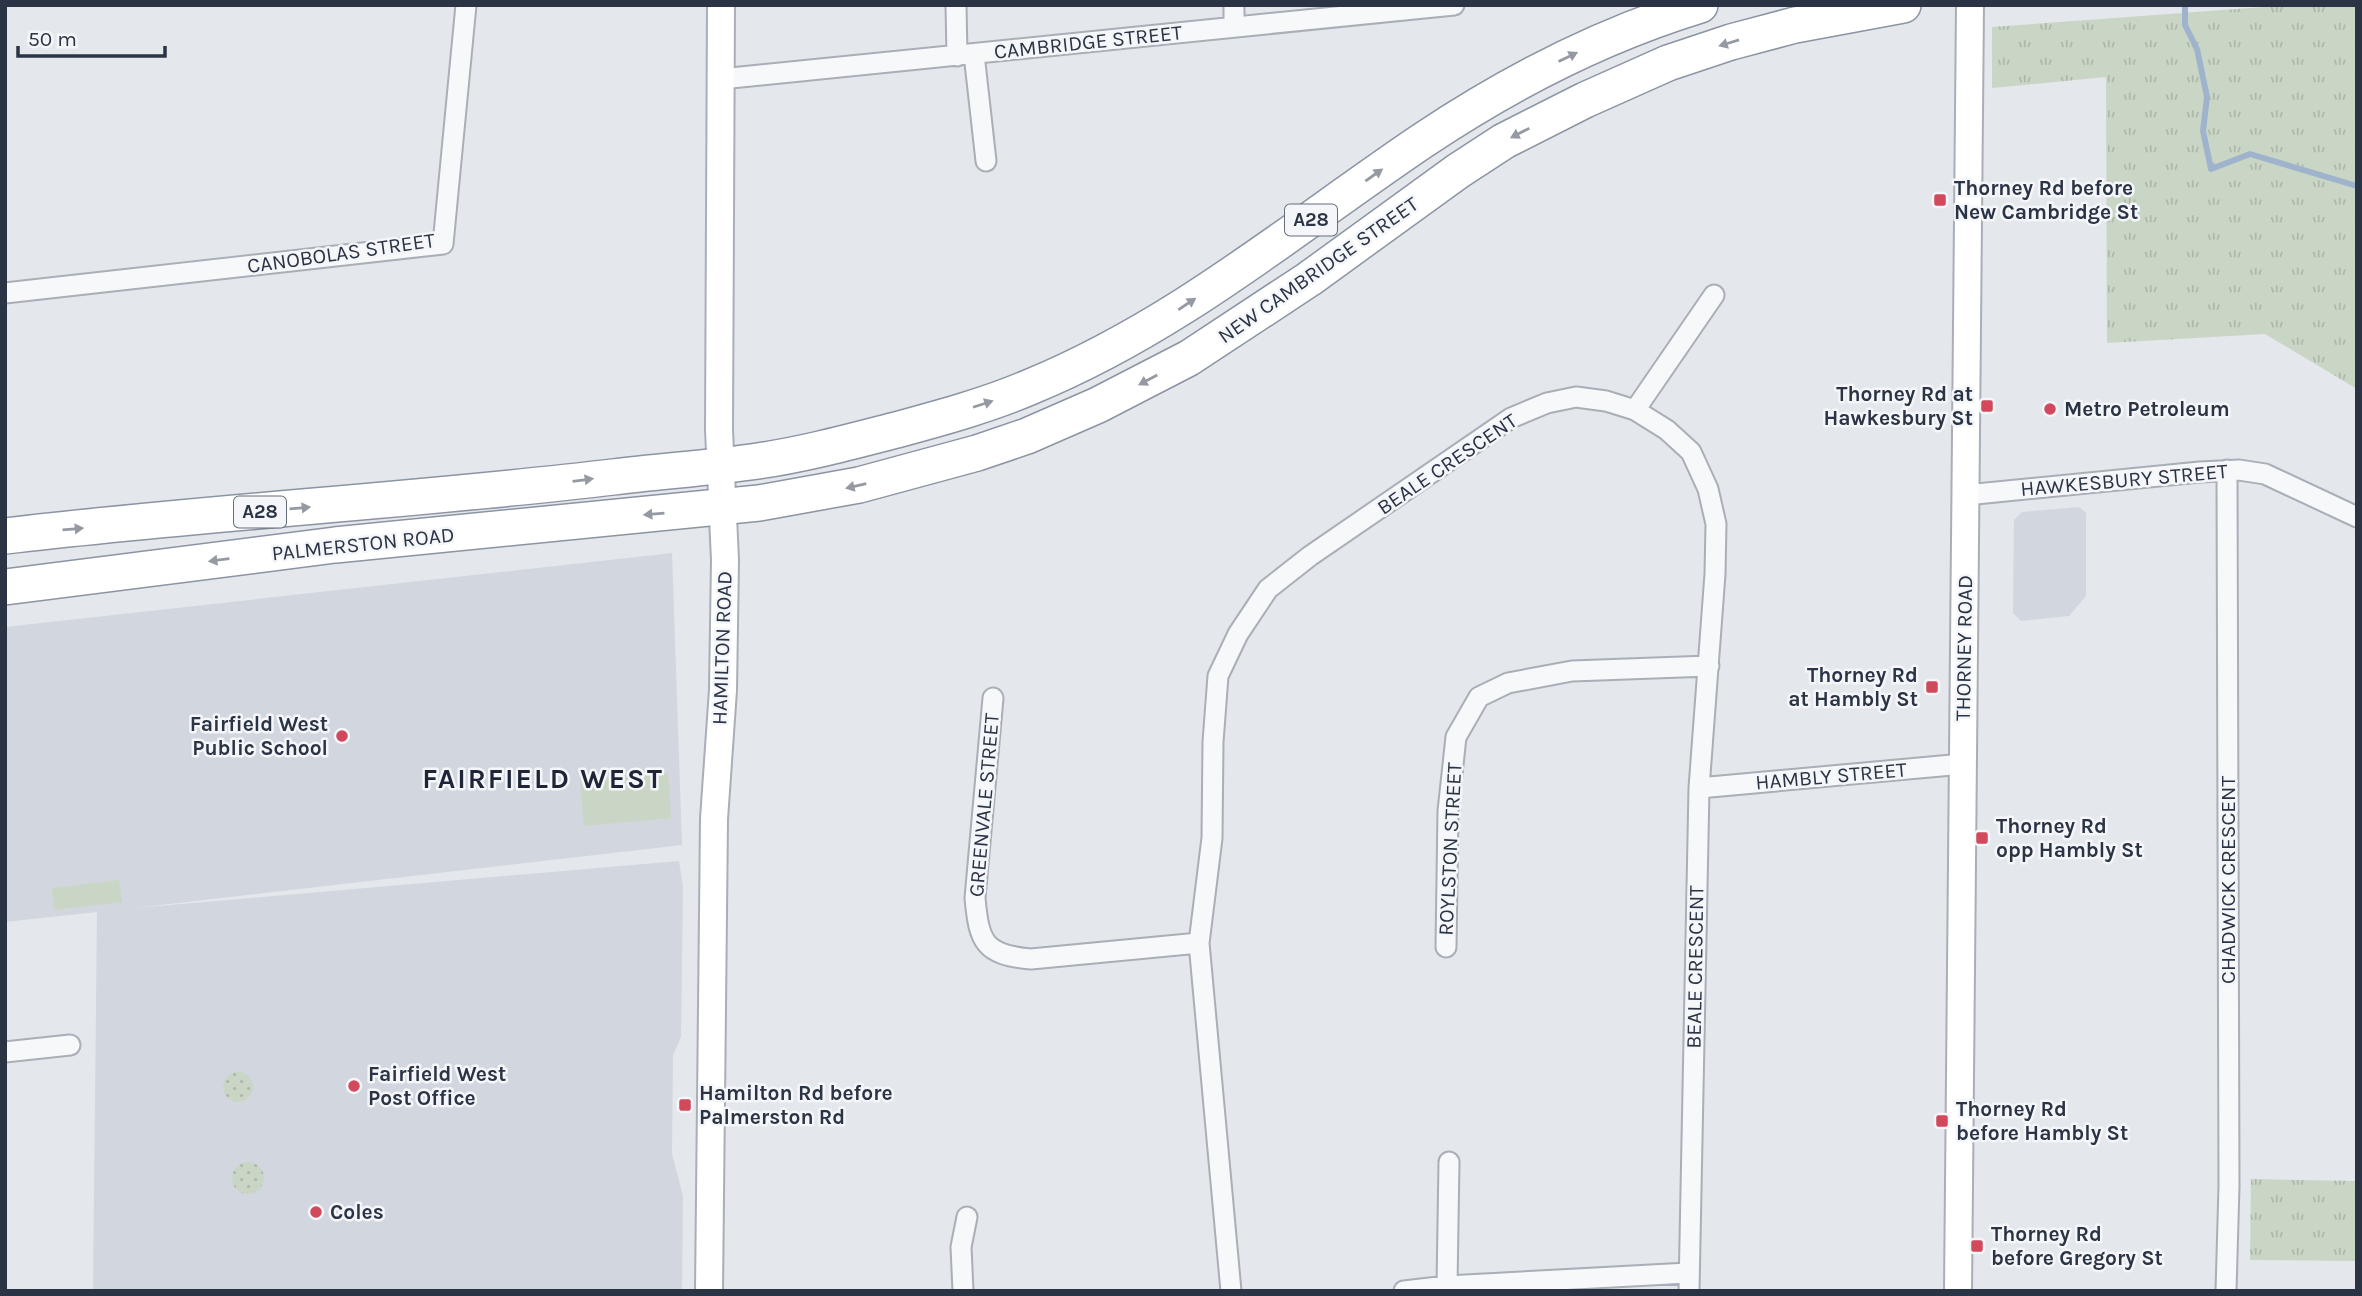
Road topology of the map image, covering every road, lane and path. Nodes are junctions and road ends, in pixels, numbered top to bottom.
1 (466, 5) edge
2 (721, 5) edge
3 (956, 5) edge
4 (1234, 5) edge
5 (1454, 5) edge
6 (1700, 5) edge
7 (1903, 5) edge
8 (1970, 5) edge
9 (1234, 27) junction
10 (965, 55) junction
11 (721, 79) junction
12 (986, 161) dead end
13 (5, 293) edge
14 (1714, 295) dead end
15 (1635, 410) junction
16 (719, 465) junction
17 (2227, 470) junction
18 (1966, 495) junction
19 (722, 507) junction
20 (2357, 517) edge
21 (5, 536) edge
22 (5, 587) edge
23 (1709, 666) junction
24 (993, 698) dead end
25 (1963, 764) junction
26 (1699, 788) junction
27 (1199, 943) junction
28 (1446, 947) dead end
29 (70, 1045) dead end
30 (5, 1052) edge
31 (1449, 1162) dead end
32 (967, 1217) dead end
33 (1688, 1282) edge
34 (1447, 1286) junction
35 (709, 1291) edge
36 (962, 1291) edge
37 (1231, 1291) edge
38 (1404, 1291) edge
39 (1958, 1291) edge
40 (2226, 1291) edge

1 - 13 street, CANOBOLAS STREET
2 - 11 main road, HAMILTON ROAD
3 - 10 street
4 - 9 street
5 - 9 street, CAMBRIDGE STREET
16 -> 6 highway, A28
7 -> 19 highway, NEW CAMBRIDGE STREET / A28
8 - 18 main road, THORNEY ROAD
9 - 10 street, CAMBRIDGE STREET
10 - 11 street, CAMBRIDGE STREET
10 - 12 street
11 - 16 main road, HAMILTON ROAD
14 - 15 street
15 - 23 street, BEALE CRESCENT
15 - 27 street, BEALE CRESCENT
16 - 19 main road, HAMILTON ROAD
21 -> 16 highway, PALMERSTON ROAD / A28
17 - 18 street, HAWKESBURY STREET
17 - 20 street, HAWKESBURY STREET
17 - 40 street, CHADWICK CRESCENT
18 - 25 main road, THORNEY ROAD
19 -> 22 highway, PALMERSTON ROAD / A28
19 - 35 main road, HAMILTON ROAD
23 - 26 street, BEALE CRESCENT
23 - 28 street, ROYLSTON STREET
24 - 27 street, GREENVALE STREET
25 - 26 street, HAMBLY STREET
25 - 39 main road, THORNEY ROAD
26 - 33 street, BEALE CRESCENT
27 - 37 street, BEALE CRESCENT
29 - 30 street
31 - 34 street
32 - 36 street
33 - 34 street
34 - 38 street

